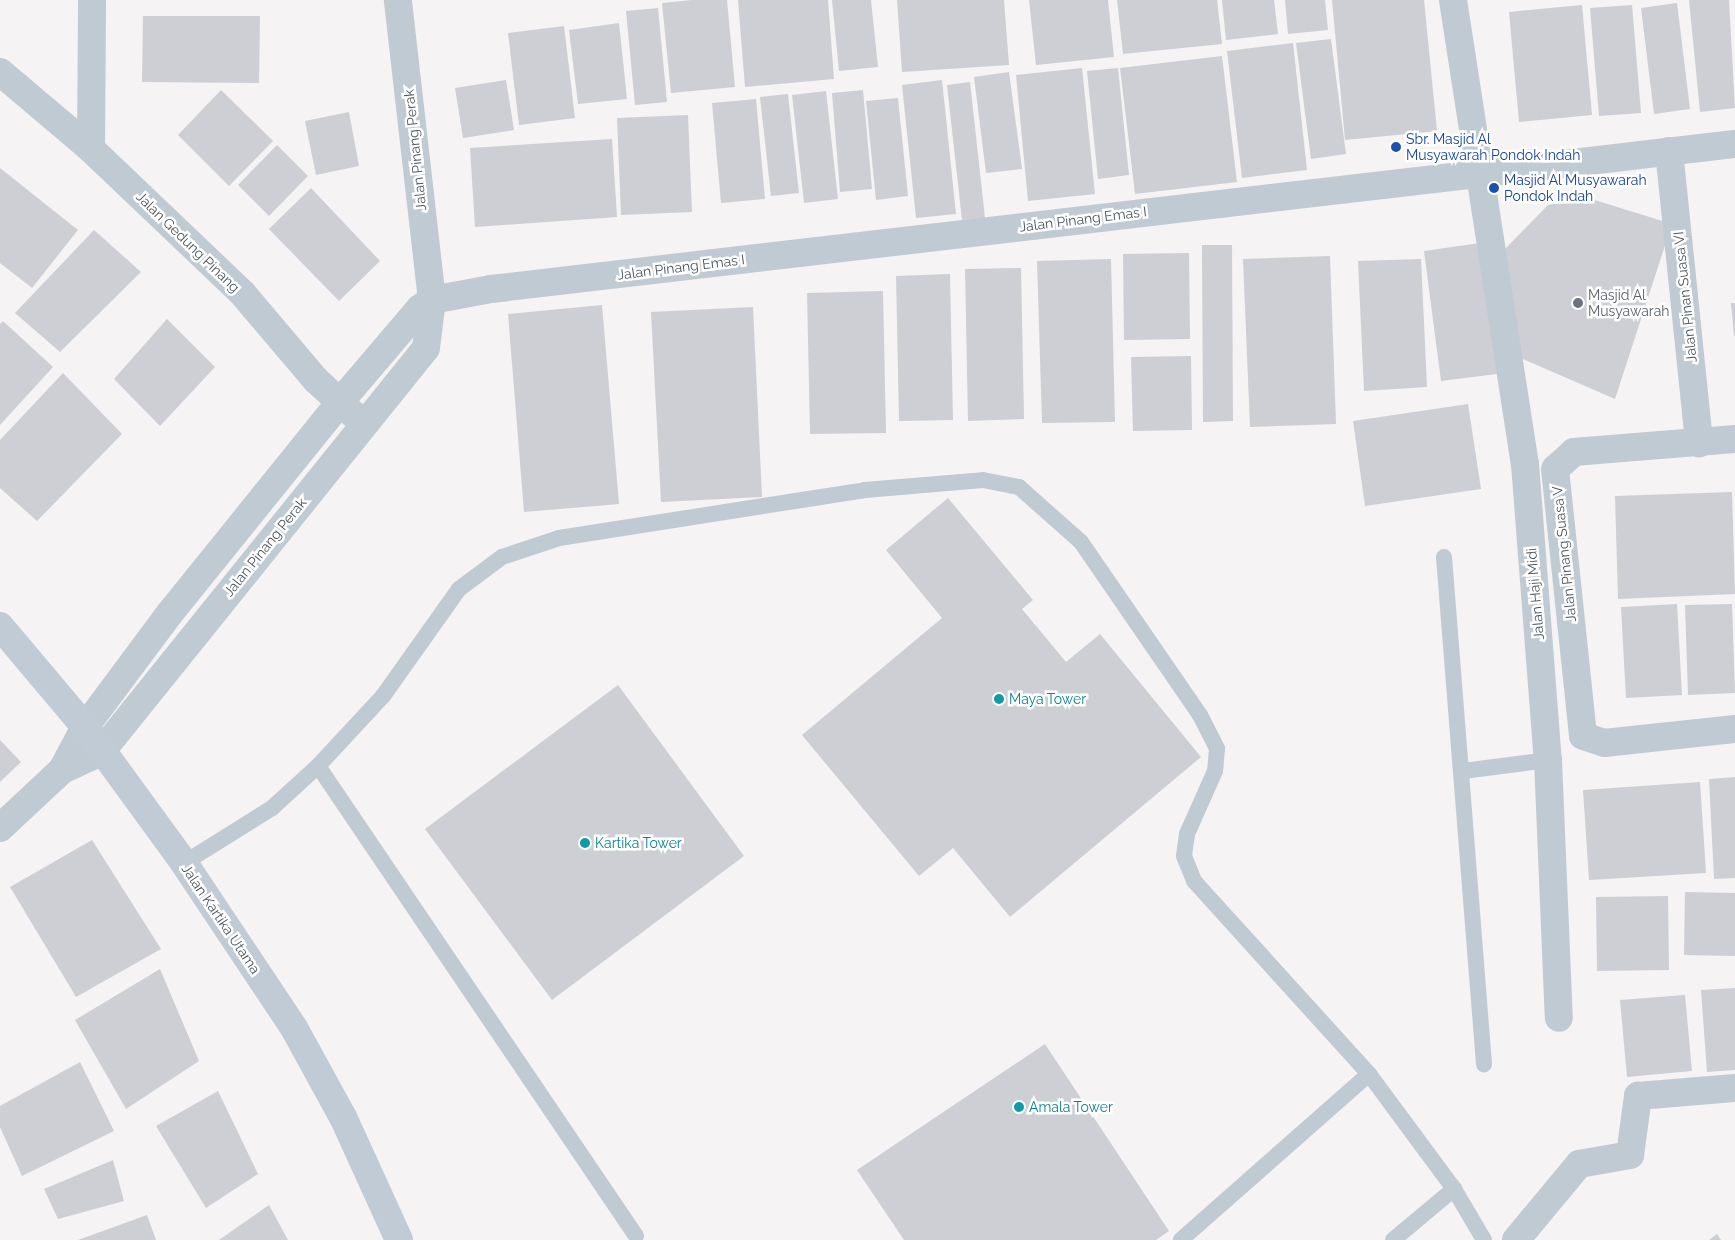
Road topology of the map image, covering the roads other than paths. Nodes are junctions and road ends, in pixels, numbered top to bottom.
1 (92, 0) edge
2 (398, 0) edge
3 (1453, 0) edge
4 (0, 72) edge
5 (1735, 144) edge
6 (91, 149) junction
7 (1669, 151) junction
8 (1480, 172) junction
9 (432, 300) junction
10 (340, 402) junction
11 (365, 424) junction
12 (1735, 439) edge
13 (1699, 443) junction
14 (1444, 557) dead end
15 (0, 626) edge
16 (85, 727) junction
17 (1735, 728) edge
18 (101, 752) junction
19 (1548, 760) junction
20 (318, 766) junction
21 (62, 770) junction
22 (1463, 771) junction
23 (0, 828) edge
24 (184, 862) junction
25 (1559, 1018) dead end
26 (1484, 1064) dead end
27 (1369, 1074) junction
28 (1735, 1088) edge
29 (1454, 1189) junction
30 (636, 1236) dead end
31 (399, 1240) edge
32 (1181, 1240) edge
33 (1393, 1240) edge
34 (1484, 1240) edge
35 (1516, 1240) edge

1 - 6 street
2 - 9 street, Jalan Pinang Perak
3 - 8 street, Jalan Haji Midi
4 - 6 street, Jalan Gedung Pinang
5 - 7 street, Jalan Pinang Emas I
6 - 10 street, Jalan Gedung Pinang
7 - 8 street, Jalan Pinang Emas I
7 - 13 street, Jalan Pinan Suasa VI
8 - 9 street, Jalan Pinang Emas I
8 - 19 street, Jalan Haji Midi
9 - 10 street, Jalan Pinang Perak
9 - 11 street, Jalan Pinang Perak
10 - 11 street, Jalan Gedung Pinang
10 - 16 street, Jalan Pinang Perak
11 - 18 street, Jalan Pinang Perak
12 - 13 street, Jalan Pinang Suasa V
13 - 17 street, Jalan Pinang Suasa V
14 - 22 lane
15 - 16 main road, Jalan Kartika Utama
16 - 18 main road, Jalan Kartika Utama
16 - 21 street, Jalan Pinang Perak
18 - 21 street, Jalan Pinang Perak
18 - 24 main road, Jalan Kartika Utama
19 - 22 lane
19 - 25 street, Jalan Haji Midi
20 - 24 lane
20 - 27 lane
20 - 30 lane
21 - 23 street, Jalan Pinang Perak
22 - 26 lane
24 - 31 main road, Jalan Kartika Utama
27 - 29 lane
27 - 32 lane
28 - 35 street
29 - 33 lane
29 - 34 lane

